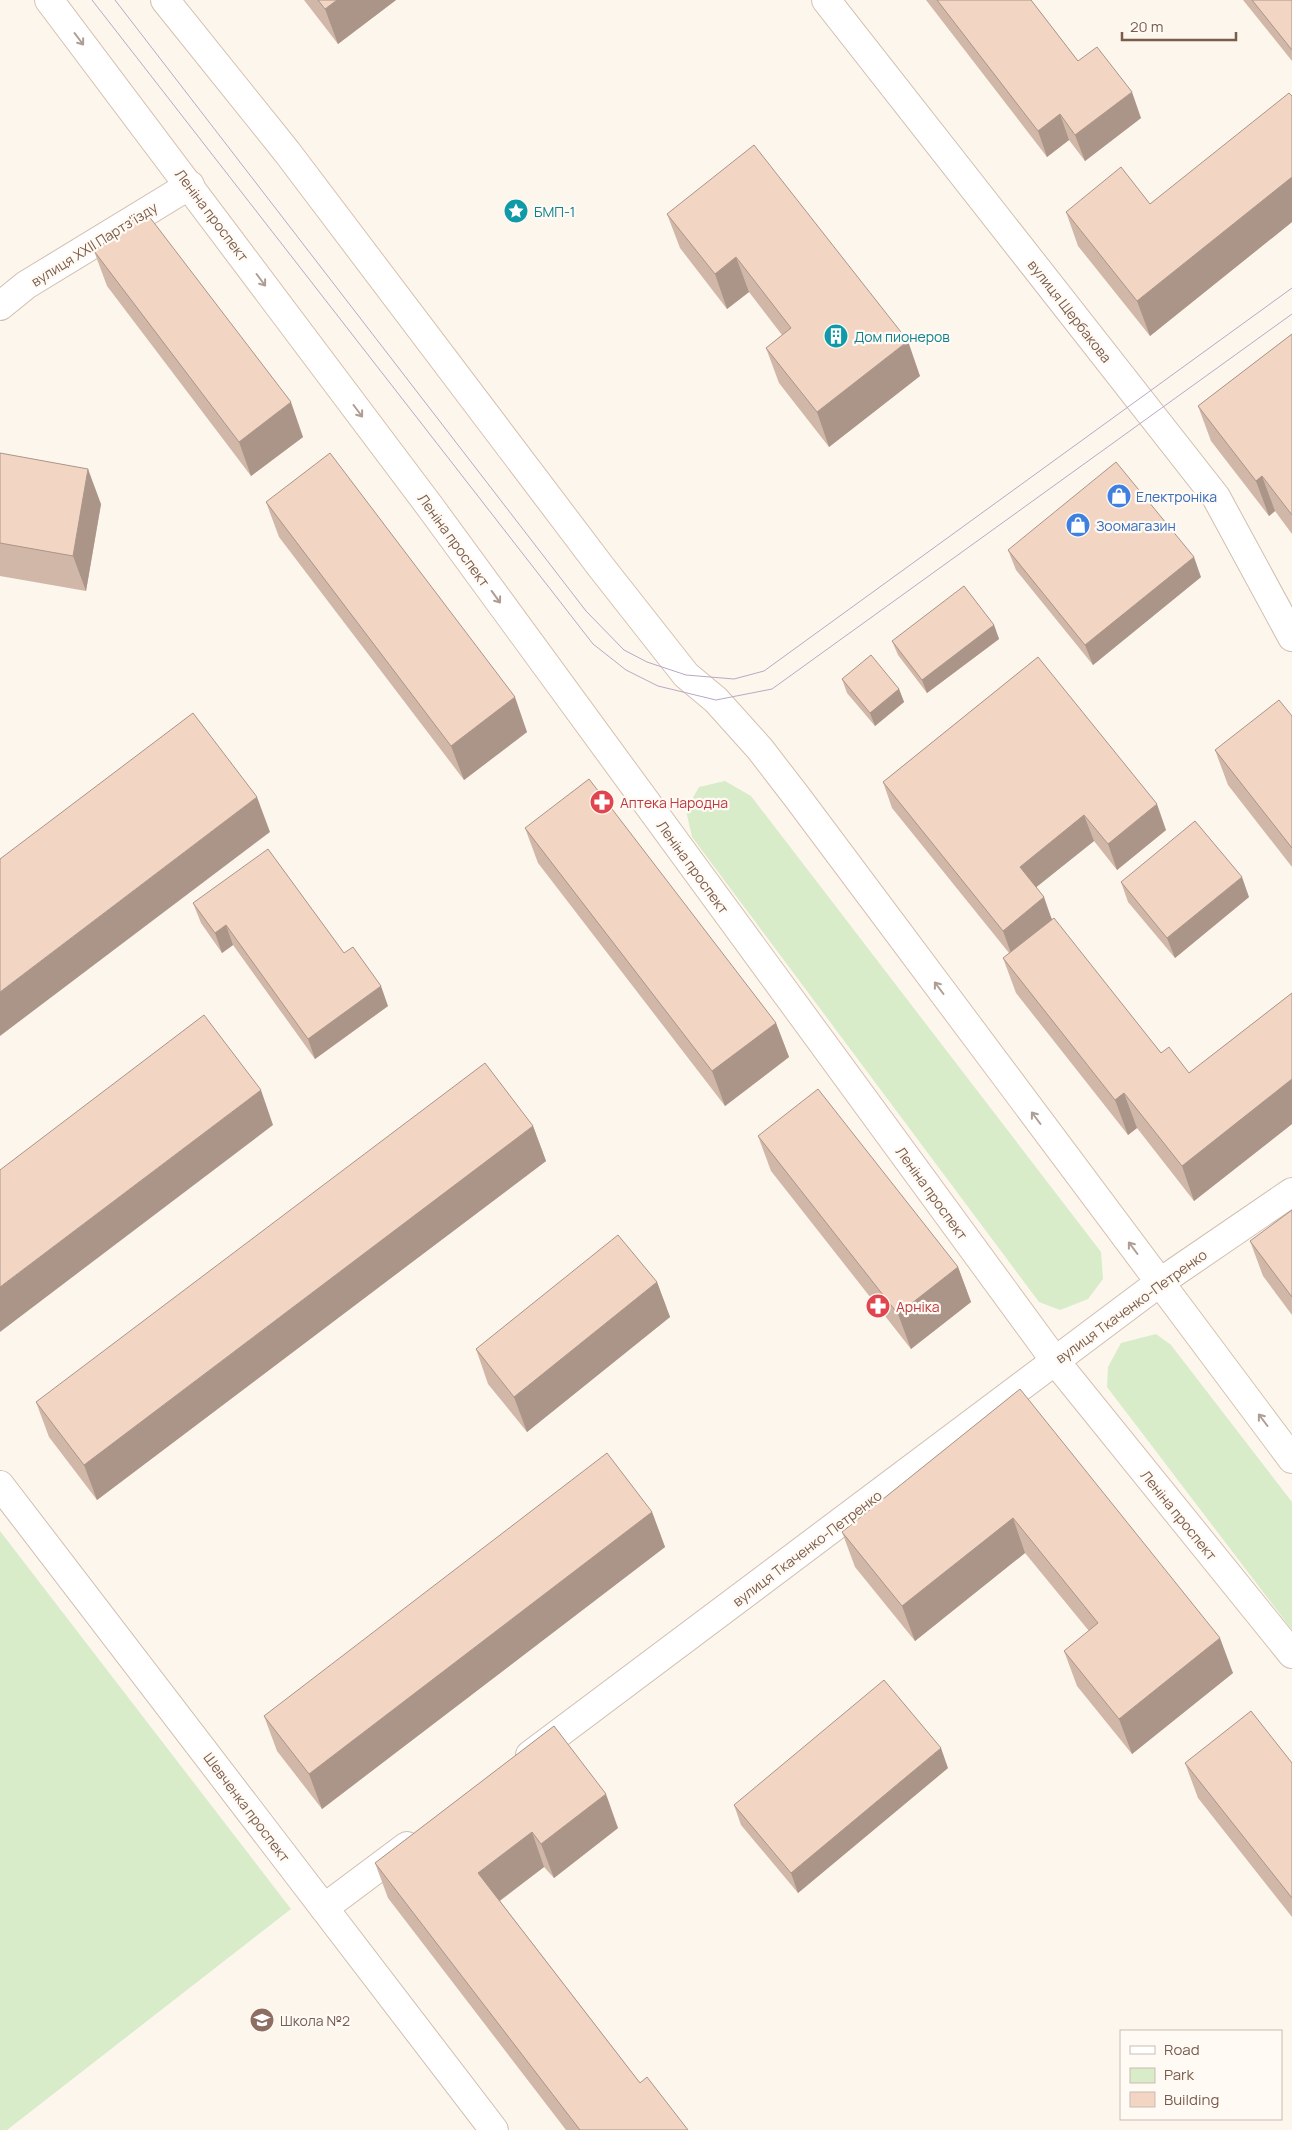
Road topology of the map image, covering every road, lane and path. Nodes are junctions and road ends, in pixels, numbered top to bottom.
1 (49, 0) edge
2 (165, 0) edge
3 (826, 0) edge
4 (190, 185) junction
5 (0, 306) edge
6 (1292, 637) edge
7 (1292, 1192) edge
8 (1159, 1283) junction
9 (1056, 1362) junction
10 (1292, 1459) edge
11 (0, 1485) edge
12 (1292, 1654) edge
13 (508, 1771) edge
14 (428, 1831) edge
15 (324, 1908) junction
16 (494, 2130) edge

1 -> 4 street, Леніна проспект
8 -> 2 street
3 - 6 street, вулиця Щербакова
4 - 5 street, вулиця XXII Партз'їзду
4 -> 9 street, Леніна проспект
7 - 8 street, вулиця Ткаченко-Петренко
8 - 9 street, вулиця Ткаченко-Петренко
10 -> 8 street
9 - 12 street, Леніна проспект
9 - 13 street, вулиця Ткаченко-Петренко
11 - 15 street, Шевченка проспект
14 - 15 street
15 - 16 street, Шевченка проспект

